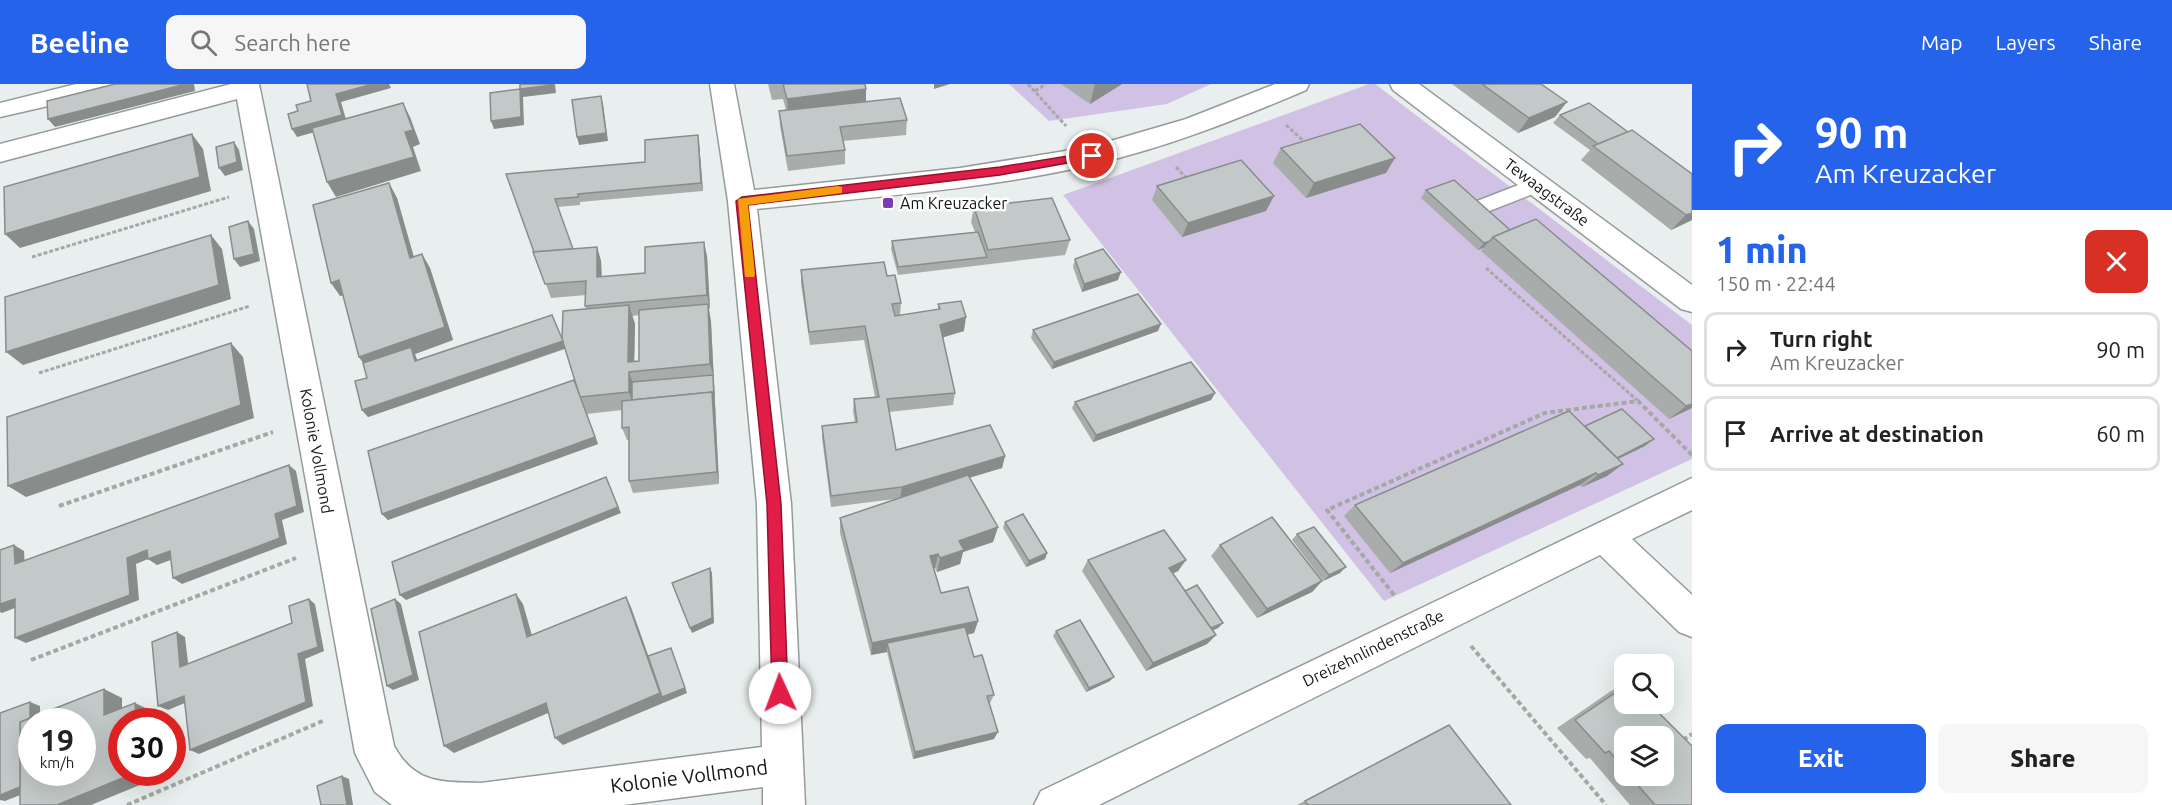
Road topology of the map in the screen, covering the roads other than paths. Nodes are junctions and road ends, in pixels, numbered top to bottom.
1 (109, 84) edge
2 (722, 84) edge
3 (1297, 84) edge
4 (1402, 84) edge
5 (247, 86) edge
6 (4, 110) dead end
7 (0, 153) edge
8 (1536, 185) junction
9 (742, 201) junction
10 (1479, 208) edge
11 (1692, 301) edge
12 (1692, 493) edge
13 (1604, 536) junction
14 (1692, 620) edge
15 (783, 764) junction
16 (417, 801) edge
17 (784, 805) edge
18 (1055, 805) edge

1 - 6 street
2 - 9 street
3 - 9 street
4 - 8 street, Tewaagstraße
5 - 7 street, Kolonie Vollmond
5 - 16 street, Kolonie Vollmond
8 - 10 lane
8 - 11 street, Tewaagstraße
9 - 15 street
12 - 13 street, Dreizehnlindenstraße
13 - 14 street
13 - 18 street, Dreizehnlindenstraße
15 - 16 street, Kolonie Vollmond
15 - 17 street

